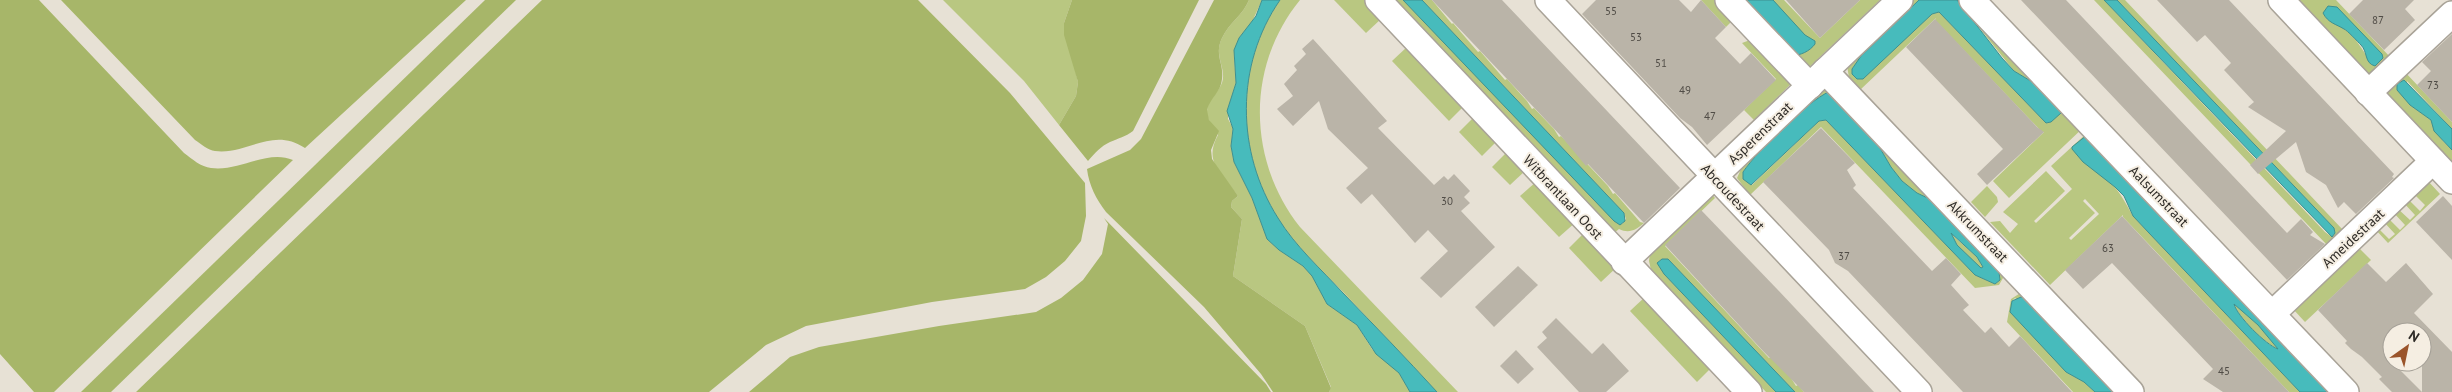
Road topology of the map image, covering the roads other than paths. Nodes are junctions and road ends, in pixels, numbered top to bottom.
1 (1378, 0) edge
2 (1548, 0) edge
3 (1728, 0) edge
4 (1900, 0) edge
5 (1972, 0) edge
6 (2281, 0) edge
7 (2452, 14) edge
8 (1818, 78) junction
9 (2368, 93) junction
10 (2433, 161) junction
11 (1714, 177) junction
12 (2452, 181) edge
13 (1624, 262) junction
14 (2272, 314) junction
15 (1749, 392) edge
16 (1919, 392) edge
17 (2131, 392) edge
18 (2346, 392) edge

1 - 13 street, Witbrantlaan Oost
2 - 11 street, Abcoudestraat
3 - 8 street
4 - 8 street, Asperenstraat
5 - 14 street, Aalsumstraat
6 - 9 street
7 - 9 street
8 - 11 street, Asperenstraat
8 - 17 street, Akkrumstraat
9 - 10 street
10 - 12 street
10 - 14 street, Ameidestraat
11 - 13 street, Asperenstraat
11 - 16 street, Abcoudestraat
13 - 15 street, Witbrantlaan Oost
14 - 18 street, Aalsumstraat

